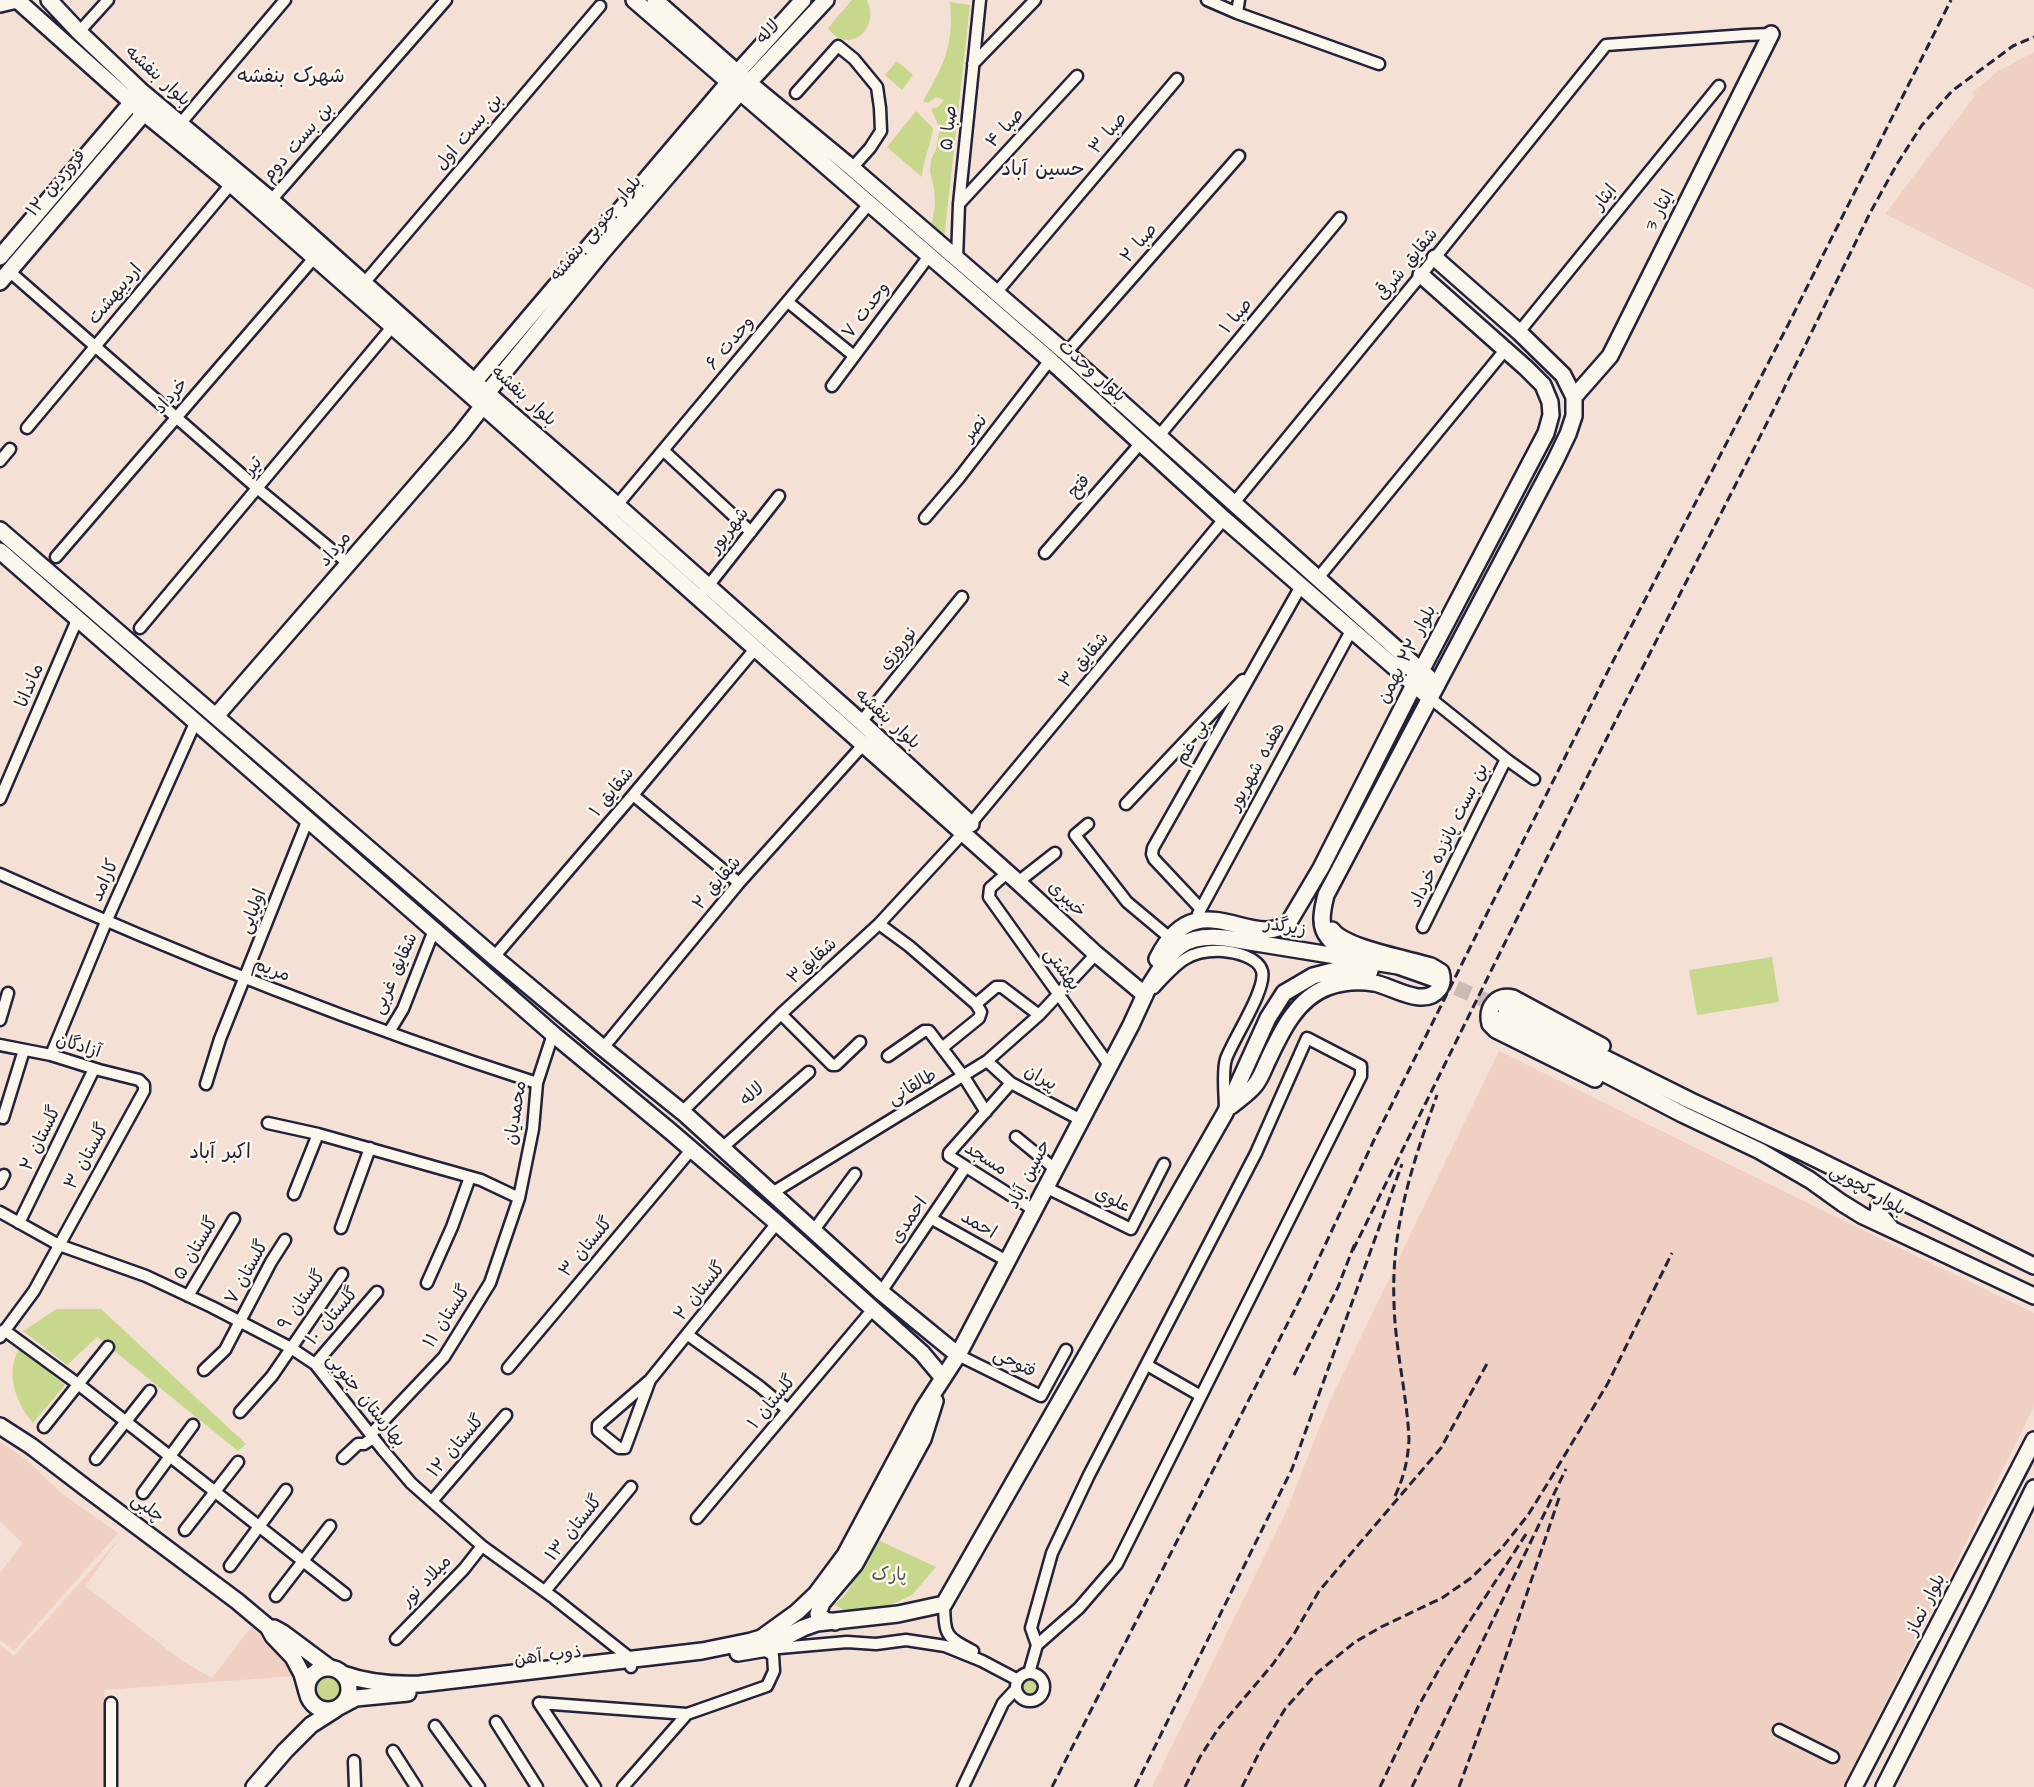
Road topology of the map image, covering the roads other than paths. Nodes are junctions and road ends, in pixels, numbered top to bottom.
1 (17, 0) edge
2 (49, 0) edge
3 (108, 0) edge
4 (285, 0) edge
5 (446, 0) edge
6 (634, 0) edge
7 (655, 0) edge
8 (803, 0) edge
9 (826, 0) edge
10 (980, 0) edge
11 (1035, 0) edge
12 (1207, 0) edge
13 (1239, 0) edge
14 (0, 4) edge
15 (600, 6) dead end
16 (1237, 13) junction
17 (79, 32) junction
18 (1771, 34) joint
19 (973, 64) junction
20 (1379, 64) dead end
21 (1077, 76) dead end
22 (1177, 79) dead end
23 (739, 82) junction
24 (1719, 86) dead end
25 (796, 93) dead end
26 (132, 101) junction
27 (144, 112) junction
28 (180, 124) junction
29 (1239, 156) dead end
30 (852, 168) junction
31 (231, 184) junction
32 (271, 200) junction
33 (869, 204) junction
34 (959, 204) junction
35 (261, 212) junction
36 (1340, 218) dead end
37 (929, 256) junction
38 (0, 257) edge
39 (314, 258) junction
40 (1435, 258) junction
41 (957, 259) junction
42 (1421, 275) junction
43 (5, 276) edge
44 (364, 282) junction
45 (996, 292) junction
46 (788, 302) junction
47 (392, 327) junction
48 (1519, 332) junction
49 (95, 346) junction
50 (1505, 350) junction
51 (1066, 353) junction
52 (854, 356) junction
53 (1050, 360) junction
54 (1078, 375) junction
55 (471, 386) junction
56 (832, 386) dead end
57 (1574, 397) junction
58 (485, 400) junction
59 (176, 418) junction
60 (27, 428) dead end
61 (1158, 437) junction
62 (1140, 444) junction
63 (9, 449) dead end
64 (664, 451) junction
65 (0, 461) edge
66 (257, 488) junction
67 (779, 496) dead end
68 (1233, 504) junction
69 (613, 511) junction
70 (926, 518) dead end
71 (1224, 519) junction
72 (0, 530) edge
73 (751, 532) junction
74 (0, 551) edge
75 (1045, 553) dead end
76 (56, 557) dead end
77 (349, 564) junction
78 (1318, 578) junction
79 (1301, 586) junction
80 (703, 592) junction
81 (962, 597) dead end
82 (77, 620) junction
83 (141, 628) dead end
84 (1352, 629) junction
85 (755, 649) junction
86 (1397, 660) junction
87 (1254, 668) junction
88 (1417, 678) junction
89 (1433, 691) junction
90 (216, 716) junction
91 (861, 722) junction
92 (195, 723) junction
93 (863, 745) junction
94 (1506, 759) junction
95 (908, 776) junction
96 (1534, 779) dead end
97 (633, 795) junction
98 (0, 799) edge
99 (1126, 804) dead end
100 (308, 819) junction
101 (1346, 819) junction
102 (1088, 824) dead end
103 (967, 828) junction
104 (1362, 828) junction
105 (1054, 853) dead end
106 (1347, 857) junction
107 (0, 874) edge
108 (403, 877) junction
109 (1012, 877) junction
110 (739, 883) junction
111 (391, 891) junction
112 (425, 896) junction
113 (413, 910) junction
114 (1197, 914) junction
115 (106, 922) junction
116 (879, 924) junction
117 (1424, 927) dead end
118 (434, 930) junction
119 (1170, 938) junction
120 (1096, 954) junction
121 (494, 957) junction
122 (1348, 963) junction
123 (245, 980) junction
124 (1433, 983) tunnel mouth
125 (8, 993) dead end
126 (1059, 995) junction
127 (1145, 995) junction
128 (976, 1004) junction
129 (781, 1014) junction
130 (1503, 1014) tunnel mouth
131 (1040, 1015) junction
132 (0, 1020) edge
133 (389, 1032) junction
134 (553, 1034) junction
135 (860, 1042) dead end
136 (0, 1045) edge
137 (603, 1048) junction
138 (942, 1048) junction
139 (24, 1050) junction
140 (51, 1055) junction
141 (888, 1056) dead end
142 (987, 1061) junction
143 (1109, 1065) junction
144 (94, 1069) junction
145 (809, 1072) dead end
146 (963, 1077) junction
147 (537, 1083) junction
148 (1011, 1083) junction
149 (144, 1084) joint
150 (206, 1084) dead end
151 (1687, 1107) junction
152 (986, 1112) junction
153 (1225, 1113) junction
154 (684, 1114) junction
155 (3, 1118) dead end
156 (1081, 1120) junction
157 (267, 1123) dead end
158 (700, 1127) junction
159 (670, 1131) junction
160 (318, 1134) junction
161 (1016, 1137) dead end
162 (688, 1147) junction
163 (723, 1147) junction
164 (370, 1148) junction
165 (1164, 1164) dead end
166 (966, 1168) junction
167 (1055, 1169) junction
168 (855, 1174) dead end
169 (470, 1177) junction
170 (1045, 1188) junction
171 (772, 1193) junction
172 (294, 1194) dead end
173 (519, 1198) junction
174 (1902, 1202) junction
175 (1034, 1210) junction
176 (0, 1212) edge
177 (234, 1219) dead end
178 (932, 1219) junction
179 (19, 1223) junction
180 (777, 1223) junction
181 (341, 1228) dead end
182 (813, 1230) junction
183 (1892, 1230) junction
184 (285, 1240) dead end
185 (58, 1245) junction
186 (1007, 1262) junction
187 (2034, 1266) edge
188 (342, 1274) dead end
189 (428, 1283) dead end
190 (376, 1292) dead end
191 (881, 1292) junction
192 (188, 1296) junction
193 (2034, 1296) edge
194 (873, 1309) junction
195 (240, 1323) junction
196 (2, 1334) edge
197 (688, 1335) junction
198 (936, 1336) junction
199 (108, 1347) dead end
200 (291, 1348) junction
201 (1066, 1350) dead end
202 (922, 1353) junction
203 (958, 1355) junction
204 (315, 1364) junction
205 (1147, 1365) junction
206 (508, 1368) dead end
207 (204, 1370) dead end
208 (943, 1378) junction
209 (650, 1380) junction
210 (78, 1384) junction
211 (150, 1391) dead end
212 (1201, 1396) junction
213 (788, 1410) junction
214 (240, 1412) dead end
215 (506, 1415) dead end
216 (126, 1421) junction
217 (193, 1425) dead end
218 (0, 1426) edge
219 (44, 1426) dead end
220 (372, 1436) junction
221 (2034, 1440) edge
222 (171, 1457) junction
223 (343, 1458) dead end
224 (96, 1460) dead end
225 (238, 1462) dead end
226 (630, 1487) dead end
227 (2034, 1488) edge
228 (286, 1490) dead end
229 (215, 1491) junction
230 (143, 1493) dead end
231 (432, 1501) junction
232 (697, 1518) dead end
233 (259, 1526) junction
234 (330, 1526) dead end
235 (185, 1530) dead end
236 (482, 1546) junction
237 (303, 1561) junction
238 (230, 1566) dead end
239 (545, 1591) junction
240 (345, 1594) dead end
241 (276, 1596) dead end
242 (944, 1604) junction
243 (1946, 1611) junction
244 (836, 1622) junction
245 (1968, 1622) junction
246 (268, 1627) junction
247 (1932, 1637) junction
248 (396, 1639) dead end
249 (761, 1644) junction
250 (1037, 1645) junction
251 (1956, 1645) junction
252 (631, 1663) junction
253 (337, 1671) junction
254 (1021, 1680) junction
255 (307, 1692) junction
256 (111, 1703) dead end
257 (338, 1708) junction
258 (687, 1714) junction
259 (496, 1722) dead end
260 (435, 1726) dead end
261 (1779, 1730) dead end
262 (393, 1751) dead end
263 (1833, 1757) dead end
264 (354, 1761) dead end
265 (111, 1787) edge
266 (254, 1787) edge
267 (355, 1787) edge
268 (416, 1787) edge
269 (479, 1787) edge
270 (537, 1787) edge
271 (595, 1787) edge
272 (623, 1787) edge
273 (963, 1787) edge
274 (1854, 1787) edge
275 (1884, 1787) edge

1 - 14 main road
1 - 26 main road
2 - 17 main road, بلوار بنفشه
3 - 17 street
4 - 28 street
5 - 32 street, بن بست دوم
6 - 23 main road
7 - 23 main road
8 - 23 main road, لاله
9 - 23 main road, لاله
10 - 19 street, صبا ۵
11 - 19 street
12 - 16 street
13 - 16 street
15 - 44 street, بن بست اول
16 - 20 street
17 - 26 main road, بلوار بنفشه
18 - 40 street, شقایق شرقی
18 - 57 main road, ایثار 3
19 - 34 street, صبا ۵
21 - 34 street, صبا ۴
22 - 45 street, صبا ۳
23 - 30 main road, بلوار وحدت
23 - 33 main road, بلوار وحدت
23 - 55 main road, بلوار جنوبی بنفشه
23 - 58 main road, بلوار جنوبی بنفشه
24 - 48 street, ایثار
25 - 30 street
26 - 27 main road, بلوار بنفشه
26 - 27 main road
26 - 38 main road, فروردین ۱۲
27 - 28 main road, بلوار بنفشه
27 - 31 main road, بلوار بنفشه
27 - 43 main road, فروردین ۱۲
28 - 32 main road, بلوار بنفشه
29 - 51 street, صبا ۲
30 - 41 main road, بلوار وحدت
31 - 35 main road, بلوار بنفشه
31 - 49 street, اردیبهشت
32 - 35 street, بن بست دوم
32 - 44 main road, بلوار بنفشه
33 - 37 main road, بلوار وحدت
33 - 46 street, وحدت ۶
34 - 41 street, صبا ۵
35 - 39 main road, بلوار بنفشه
36 - 61 street, صبا ۱
37 - 52 street, وحدت ۷
37 - 53 main road, بلوار وحدت
39 - 47 main road, بلوار بنفشه
39 - 59 street, خرداد
40 - 42 street, شقایق شرقی
40 - 48 main road
41 - 45 main road, بلوار وحدت
42 - 50 main road, بلوار ۲۲ بهمن
42 - 68 street, شقایق شرقی
43 - 49 street
44 - 55 main road, بلوار بنفشه
45 - 51 main road, بلوار وحدت
46 - 52 street
46 - 64 street, وحدت ۶
47 - 55 main road, بلوار بنفشه
47 - 66 street, تیر
48 - 57 main road
49 - 59 street
49 - 60 street, اردیبهشت
50 - 78 street
50 - 88 main road, بلوار ۲۲ بهمن
51 - 54 main road, بلوار وحدت
52 - 56 street, وحدت ۷
53 - 54 main road, بلوار وحدت
53 - 70 street, نصر
54 - 61 main road, بلوار وحدت
54 - 62 main road, بلوار وحدت
55 - 58 main road, بلوار بنفشه
57 - 89 main road
58 - 69 main road, بلوار بنفشه
58 - 77 main road, مرداد
59 - 66 street
59 - 76 street, خرداد
61 - 68 main road, بلوار وحدت
62 - 71 main road, بلوار وحدت
62 - 75 street, فتح
63 - 65 street
64 - 69 street, وحدت ۶
64 - 73 street
66 - 77 street
66 - 83 street, تیر
67 - 73 street, شهریور
68 - 78 main road, بلوار وحدت
69 - 80 main road, بلوار بنفشه
71 - 79 main road, بلوار وحدت
71 - 103 street, شقایق ۳
72 - 90 main road
73 - 80 street, شهریور
74 - 82 main road
77 - 90 main road, مرداد
78 - 86 main road, بلوار وحدت
79 - 84 main road, بلوار وحدت
79 - 87 street, بی غم
80 - 85 main road, بلوار بنفشه
80 - 91 main road, بلوار بنفشه
81 - 91 street, نوروزی
82 - 92 main road
82 - 98 street, ماندانا
84 - 86 main road, بلوار وحدت
84 - 114 street, هفده شهریور
85 - 93 main road, بلوار بنفشه
85 - 97 street, شقایق ۱
86 - 88 main road, بلوار وحدت
87 - 99 street
87 - 114 street, بی غم
88 - 89 main road, بلوار وحدت
88 - 101 main road, بلوار ۲۲ بهمن
89 - 94 street
89 - 104 main road
90 - 108 main road
91 - 95 main road, بلوار بنفشه
92 - 100 main road
92 - 115 street, کارامد
93 - 95 main road, بلوار بنفشه
93 - 110 street, شقایق ۲
94 - 96 street
94 - 117 street, بن بست پانزده خرداد
95 - 103 main road, بلوار بنفشه
97 - 110 street
97 - 121 street, شقایق ۱
100 - 111 main road
100 - 123 street, اولیایی
101 - 104 main road
101 - 114 main road, بلوار ۲۲ بهمن
102 - 119 street
103 - 109 main road, خیبری
103 - 116 street, شقایق۳
104 - 106 main road
105 - 109 street
106 - 122 main road
106 - 153 main road
107 - 115 street, مریم
108 - 111 main road
108 - 112 main road
109 - 120 main road, خیبری
109 - 126 street, بهشتی
110 - 137 street, شقایق ۲
111 - 113 main road
112 - 113 main road
112 - 121 main road
113 - 118 main road
114 - 119 main road
115 - 123 street, مریم
115 - 140 street, کارامد
116 - 128 street
116 - 129 street, شقایق۳
118 - 133 street, شقایق غربی
118 - 134 main road
119 - 127 main road
120 - 126 street, طالقانی
120 - 127 main road, خیبری
121 - 137 main road
122 - 124 main road, زیرگذر
122 - 127 main road, زیرگذر
122 - 153 main road
123 - 133 street, مریم
123 - 150 street, اولیایی
125 - 132 street
126 - 131 street, طالقانی
126 - 143 street, بهشتی
127 - 143 main road, حسین آباد
127 - 153 street
128 - 131 street
128 - 138 street
129 - 135 street
129 - 154 street, شقایق۳
130 - 151 main road
131 - 142 street, طالقانی
133 - 147 street, مریم
134 - 147 street, محمدیان
134 - 159 main road
136 - 139 street, آزادگان
137 - 154 main road
138 - 141 street
138 - 146 street
139 - 140 street, آزادگان
139 - 155 street
140 - 144 street, آزادگان
142 - 146 street, طالقانی
142 - 148 street, پیران
143 - 156 main road, حسین آباد
144 - 149 street, آزادگان
144 - 179 street, گلستان ۲
145 - 163 street, لاله
146 - 152 street
146 - 171 street, طالقانی
147 - 173 street, محمدیان
148 - 152 street
148 - 156 street, پیران
149 - 185 street, گلستان ۳
151 - 151 main road
151 - 174 main road, بلوار کچویی
151 - 183 main road, بلوار کچویی
152 - 166 street, مسجد
153 - 242 main road
154 - 158 main road
154 - 159 main road
156 - 167 main road, حسین آباد
157 - 160 street
158 - 162 main road
158 - 163 main road
159 - 162 main road
160 - 164 street
160 - 172 street
161 - 167 street
162 - 180 main road
162 - 206 street, گلستان ۳
163 - 171 main road
164 - 169 street
164 - 181 street
165 - 170 street, علوی
166 - 175 street, مسجد
166 - 178 street, احمدی
167 - 170 main road, حسین آباد
168 - 182 street
169 - 173 street
169 - 189 street
170 - 175 main road, حسین آباد
171 - 182 main road
173 - 220 street, گلستان ۱۱
174 - 183 main road
174 - 187 main road, بلوار کچویی
175 - 186 main road, حسین آباد
176 - 179 street, بهارستان جنوبی
177 - 192 street, گلستان ۵
178 - 186 street, احمد
178 - 191 street, احمدی
179 - 185 street, بهارستان جنوبی
180 - 194 main road
180 - 197 street, گلستان ۲
182 - 191 main road
183 - 193 main road, بلوار کچویی
184 - 195 street, گلستان ۷
185 - 192 street, بهارستان جنوبی
185 - 196 street, گلستان ۳
186 - 203 main road, حسین آباد
188 - 200 street, گلستان ۹
190 - 204 street, گلستان ۱۰
191 - 198 main road
192 - 195 street, بهارستان جنوبی
194 - 202 main road
194 - 213 street, گلستان ۱
195 - 200 street, بهارستان جنوبی
195 - 207 street, گلستان ۷
196 - 210 street
197 - 209 street, گلستان ۲
197 - 213 street
198 - 202 main road
198 - 203 main road
199 - 210 street
200 - 204 street, بهارستان جنوبی
200 - 214 street, گلستان ۹
201 - 203 street, فتوحی
202 - 208 main road
203 - 208 main road, حسین آباد
204 - 220 street, بهارستان جنوبی
205 - 212 street
205 - 212 street
205 - 250 street
208 - 244 main road, حسین آباد
208 - 249 main road, حسین آباد
209 - 209 street, گلستان ۲
210 - 216 street
210 - 219 street
211 - 216 street
212 - 250 street
213 - 232 street, گلستان ۱
215 - 231 street, گلستان ۱۲
216 - 222 street
216 - 224 street
217 - 222 street
218 - 246 main road, چلبی
220 - 223 street
220 - 231 street, بهارستان جنوبی
221 - 243 main road, بلوار نماز
222 - 229 street
222 - 230 street
225 - 229 street
226 - 239 street, گلستان ۱۳
227 - 245 main road
228 - 233 street
229 - 233 street
229 - 235 street
231 - 236 street, بهارستان جنوبی
233 - 237 street
233 - 238 street
234 - 237 street
236 - 239 street, بهارستان جنوبی
236 - 248 street, میلاد نور
237 - 240 street
237 - 241 street
239 - 252 street, بهارستان جنوبی
242 - 244 main road
242 - 254 street
243 - 245 main road
243 - 247 main road, بلوار نماز
244 - 249 main road
245 - 251 main road
246 - 253 main road
246 - 255 main road
247 - 251 main road
247 - 274 main road, بلوار نماز
249 - 252 main road, ذوب آهن
249 - 254 street
249 - 258 street
250 - 254 street
251 - 275 main road
252 - 253 main road, ذوب آهن
252 - 257 main road, ذوب آهن
253 - 255 main road
253 - 257 main road
254 - 273 street
255 - 257 main road
256 - 265 street
257 - 266 main road, ذوب آهن
258 - 271 street
258 - 272 street
259 - 270 street
260 - 269 street
261 - 263 street
262 - 268 street
264 - 267 street

